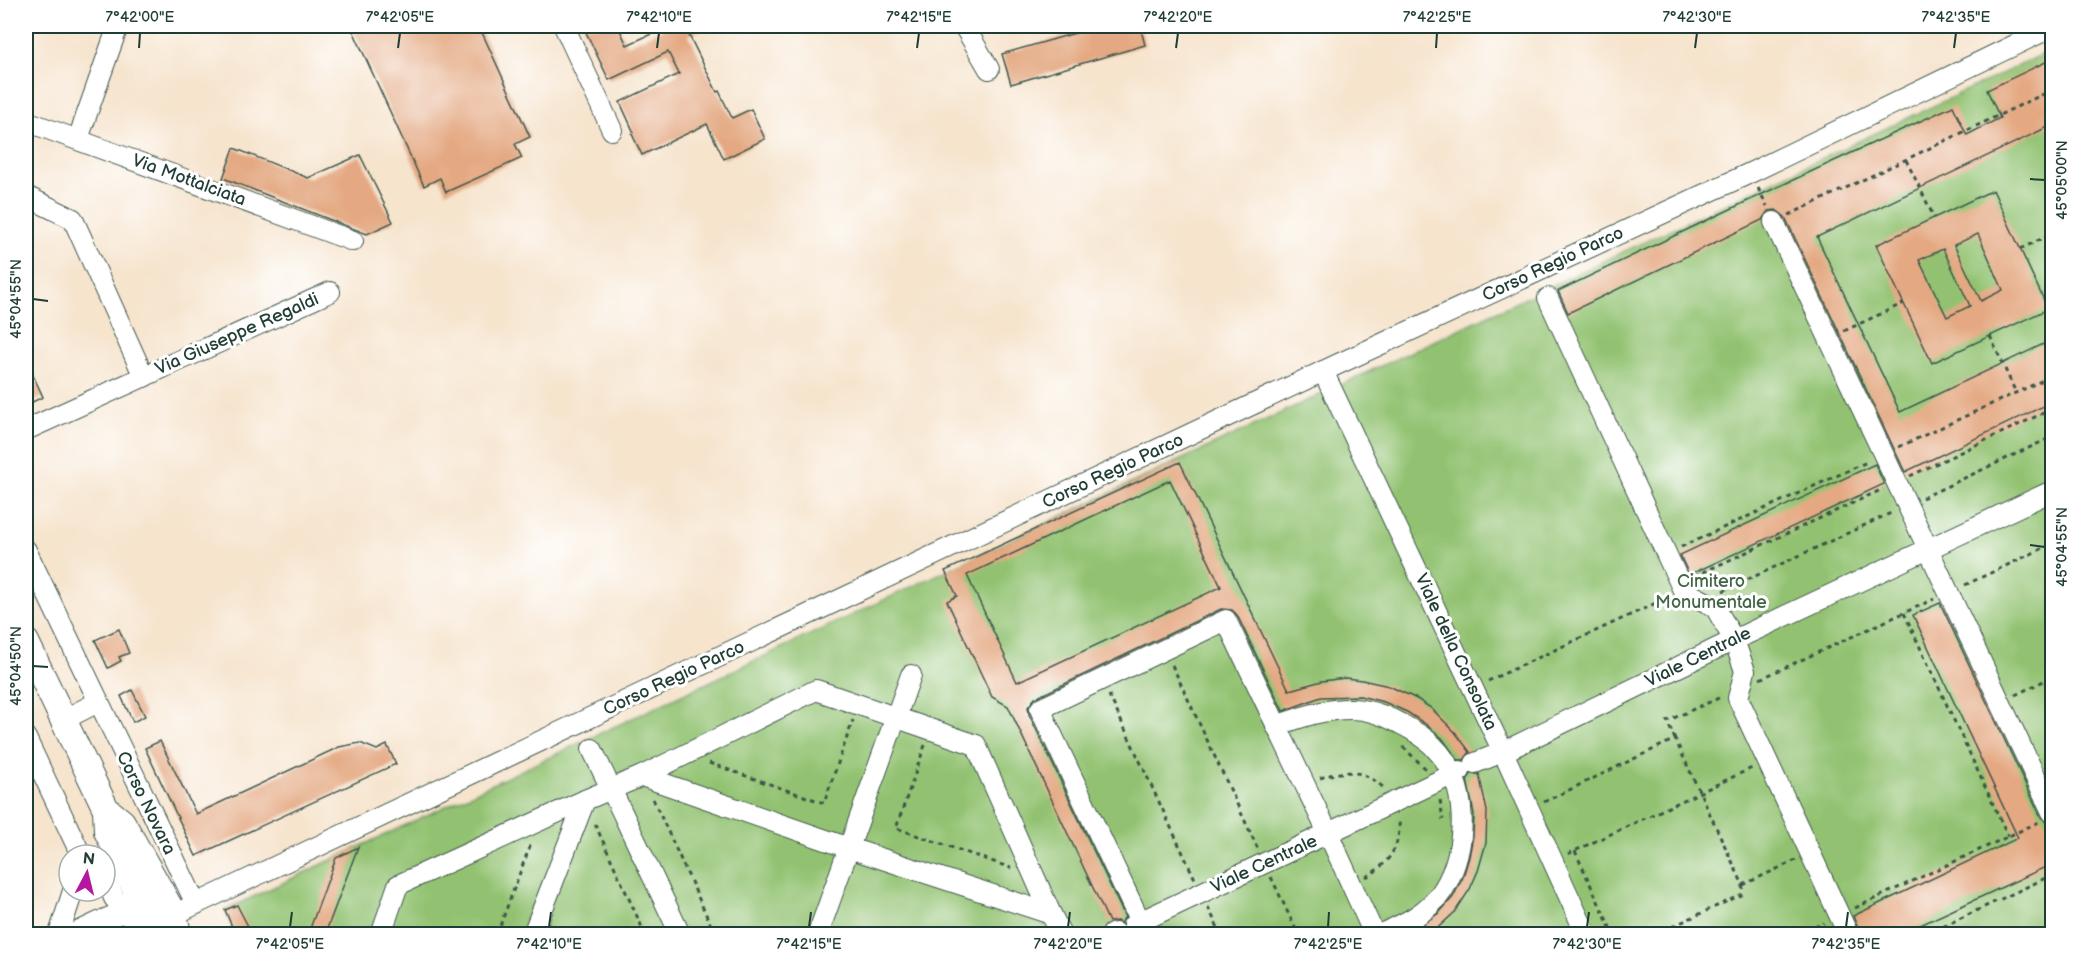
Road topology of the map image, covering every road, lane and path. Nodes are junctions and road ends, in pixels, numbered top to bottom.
1 (118, 26) edge
2 (564, 26) edge
3 (964, 26) edge
4 (2052, 27) edge
5 (988, 69) dead end
6 (2052, 90) edge
7 (26, 121) edge
8 (612, 130) dead end
9 (78, 139) junction
10 (1906, 159) junction
11 (1750, 173) junction
12 (26, 196) edge
13 (1934, 218) dead end
14 (1774, 222) junction
15 (2052, 234) edge
16 (353, 241) dead end
17 (2020, 249) dead end
18 (330, 292) dead end
19 (1548, 298) dead end
20 (1904, 303) dead end
21 (1990, 336) dead end
22 (1829, 338) junction
23 (1323, 371) junction
24 (144, 376) junction
25 (2052, 376) edge
26 (2016, 393) junction
27 (2052, 409) edge
28 (26, 430) edge
29 (2052, 438) edge
30 (1884, 455) junction
31 (1897, 482) junction
32 (2052, 491) edge
33 (1907, 505) junction
34 (2052, 544) edge
35 (1928, 549) junction
36 (26, 550) edge
37 (1666, 554) junction
38 (1681, 587) junction
39 (1949, 592) junction
40 (1703, 601) junction
41 (1904, 613) junction
42 (1734, 640) junction
43 (26, 642) edge
44 (1180, 659) dead end
45 (911, 675) dead end
46 (2052, 677) edge
47 (1102, 680) junction
48 (1473, 688) junction
49 (1741, 688) junction
50 (98, 702) junction
51 (2000, 702) junction
52 (859, 705) junction
53 (896, 718) junction
54 (63, 720) junction
55 (1276, 726) junction
56 (930, 729) junction
57 (26, 738) edge
58 (1675, 739) junction
59 (592, 749) dead end
60 (1503, 752) junction
61 (685, 755) junction
62 (34, 757) junction
63 (1767, 761) junction
64 (1462, 769) junction
65 (642, 776) junction
66 (611, 789) junction
67 (1700, 792) junction
68 (585, 800) junction
69 (106, 809) junction
70 (1529, 809) junction
71 (2048, 816) edge
72 (539, 821) junction
73 (1328, 833) junction
74 (2008, 836) junction
75 (75, 843) edge
76 (89, 843) edge
77 (849, 848) junction
78 (1575, 851) junction
79 (1810, 854) junction
80 (1552, 861) junction
81 (1264, 863) junction
82 (2052, 875) edge
83 (1034, 876) junction
84 (1743, 885) junction
85 (1202, 893) junction
86 (69, 903) edge
87 (110, 903) edge
88 (116, 903) edge
89 (1051, 914) junction
90 (1839, 916) junction
91 (124, 918) edge
92 (177, 922) edge
93 (1140, 927) edge
94 (58, 934) edge
95 (73, 934) edge
96 (152, 934) edge
97 (381, 934) edge
98 (496, 934) edge
99 (533, 934) edge
100 (645, 934) edge
101 (680, 934) edge
102 (715, 934) edge
103 (818, 934) edge
104 (1061, 934) edge
105 (1221, 934) edge
106 (1298, 934) edge
107 (1374, 934) edge
108 (1381, 934) edge
109 (1586, 934) edge
110 (1613, 934) edge
111 (1656, 934) edge
112 (1798, 934) edge
113 (1848, 934) edge
114 (1928, 934) edge

1 - 9 street
2 - 8 street
3 - 5 street
4 - 11 street, Corso Regio Parco
6 - 10 path
7 - 9 street, Via Mottalciata
9 - 16 street, Via Mottalciata
10 - 13 path
10 - 14 path
11 - 14 path
11 - 23 street, Corso Regio Parco
12 - 24 street, Via Giuseppe Regaldi
14 - 22 street
15 - 17 path
18 - 24 street, Via Giuseppe Regaldi
19 - 37 street
20 - 22 path
21 - 26 path
22 - 30 street
23 - 48 street, Viale della Consolata
23 - 92 street, Corso Regio Parco
24 - 28 street, Via Giuseppe Regaldi
25 - 26 path
26 - 30 path
27 - 31 path
29 - 33 path
30 - 31 street
30 - 37 path
31 - 33 street
31 - 38 path
32 - 35 street, Viale Centrale
33 - 35 street
33 - 40 path
34 - 39 path
35 - 39 street
35 - 42 street, Viale Centrale
36 - 50 street, Corso Novara
37 - 38 street
38 - 40 street
38 - 48 path
39 - 41 path
39 - 51 street
40 - 42 street
41 - 49 path
41 - 74 path
42 - 49 street
42 - 60 street, Viale Centrale
43 - 54 main road, Corso Novara
44 - 81 path
45 - 53 street
46 - 51 path
47 - 55 street
47 - 85 path
47 - 93 street
48 - 60 street, Viale della Consolata
49 - 58 path
49 - 63 street
50 - 54 street
50 - 92 street, Corso Novara
51 - 71 street
52 - 53 street
52 - 61 street
52 - 61 path
53 - 56 street
53 - 77 street
54 - 69 main road, Corso Novara
55 - 64 street
55 - 73 street
56 - 83 street
56 - 83 path
57 - 62 street
58 - 67 path
58 - 70 path
59 - 66 street
60 - 64 street, Viale Centrale
60 - 70 street, Viale della Consolata
61 - 65 street
62 - 75 street
62 - 76 street
63 - 67 path
63 - 79 street
64 - 73 street, Viale Centrale
64 - 108 street
65 - 66 street
65 - 77 street
65 - 102 path
66 - 68 street
66 - 101 street
67 - 78 path
67 - 84 path
68 - 72 street
68 - 99 street
68 - 100 path
69 - 91 main road, Corso Novara
69 - 92 main road, Corso Novara
70 - 80 street, Viale della Consolata
71 - 74 path
72 - 97 street
72 - 98 path
73 - 81 street, Viale Centrale
73 - 107 street
74 - 90 path
77 - 89 street
77 - 103 street
78 - 80 path
78 - 110 path
79 - 84 path
79 - 90 street
80 - 109 street, Viale della Consolata
81 - 85 street, Viale Centrale
81 - 106 path
82 - 114 path
83 - 89 street
84 - 111 path
85 - 93 street, Viale Centrale
85 - 105 path
86 - 94 street
87 - 91 street, Corso Novara
88 - 91 street
89 - 104 street
90 - 112 path
90 - 113 street
91 - 92 street
91 - 95 street
91 - 96 main road, Corso Novara

